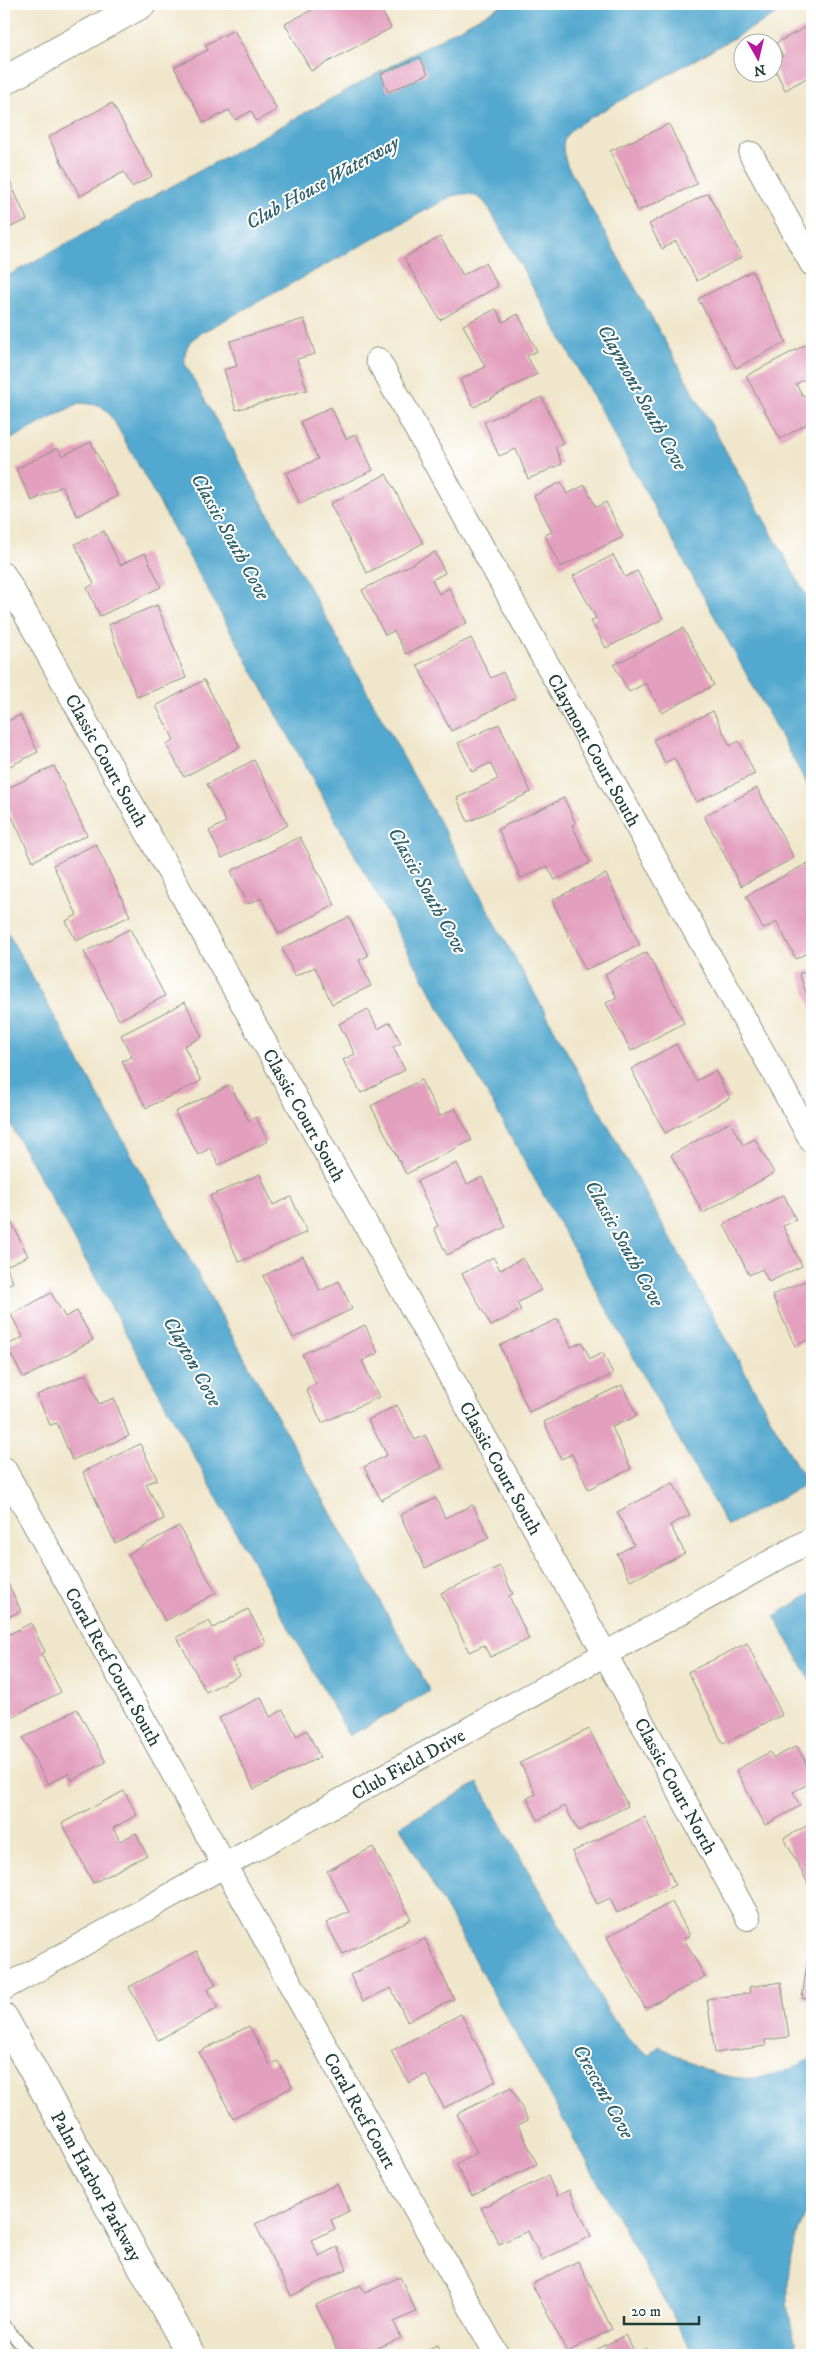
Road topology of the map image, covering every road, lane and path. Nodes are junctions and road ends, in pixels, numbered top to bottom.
1 (142, 4) edge
2 (4, 81) edge
3 (751, 154) dead end
4 (812, 264) edge
5 (378, 360) dead end
6 (4, 575) edge
7 (812, 1141) edge
8 (4, 1469) edge
9 (812, 1539) edge
10 (605, 1654) junction
11 (224, 1866) junction
12 (748, 1918) dead end
13 (4, 1988) edge
14 (4, 2018) edge
15 (4, 2325) edge
16 (30, 2355) edge
17 (191, 2355) edge
18 (497, 2355) edge

1 - 2 street
3 - 4 street
5 - 7 street, Claymont Court South
6 - 10 street, Classic Court South
8 - 11 street, Coral Reef Court South
9 - 10 street, Club Field Drive
10 - 11 street, Club Field Drive
10 - 12 street, Classic Court North
11 - 13 street, Club Field Drive
11 - 18 street, Coral Reef Court
14 - 17 street, Palm Harbor Parkway
15 - 16 lane

